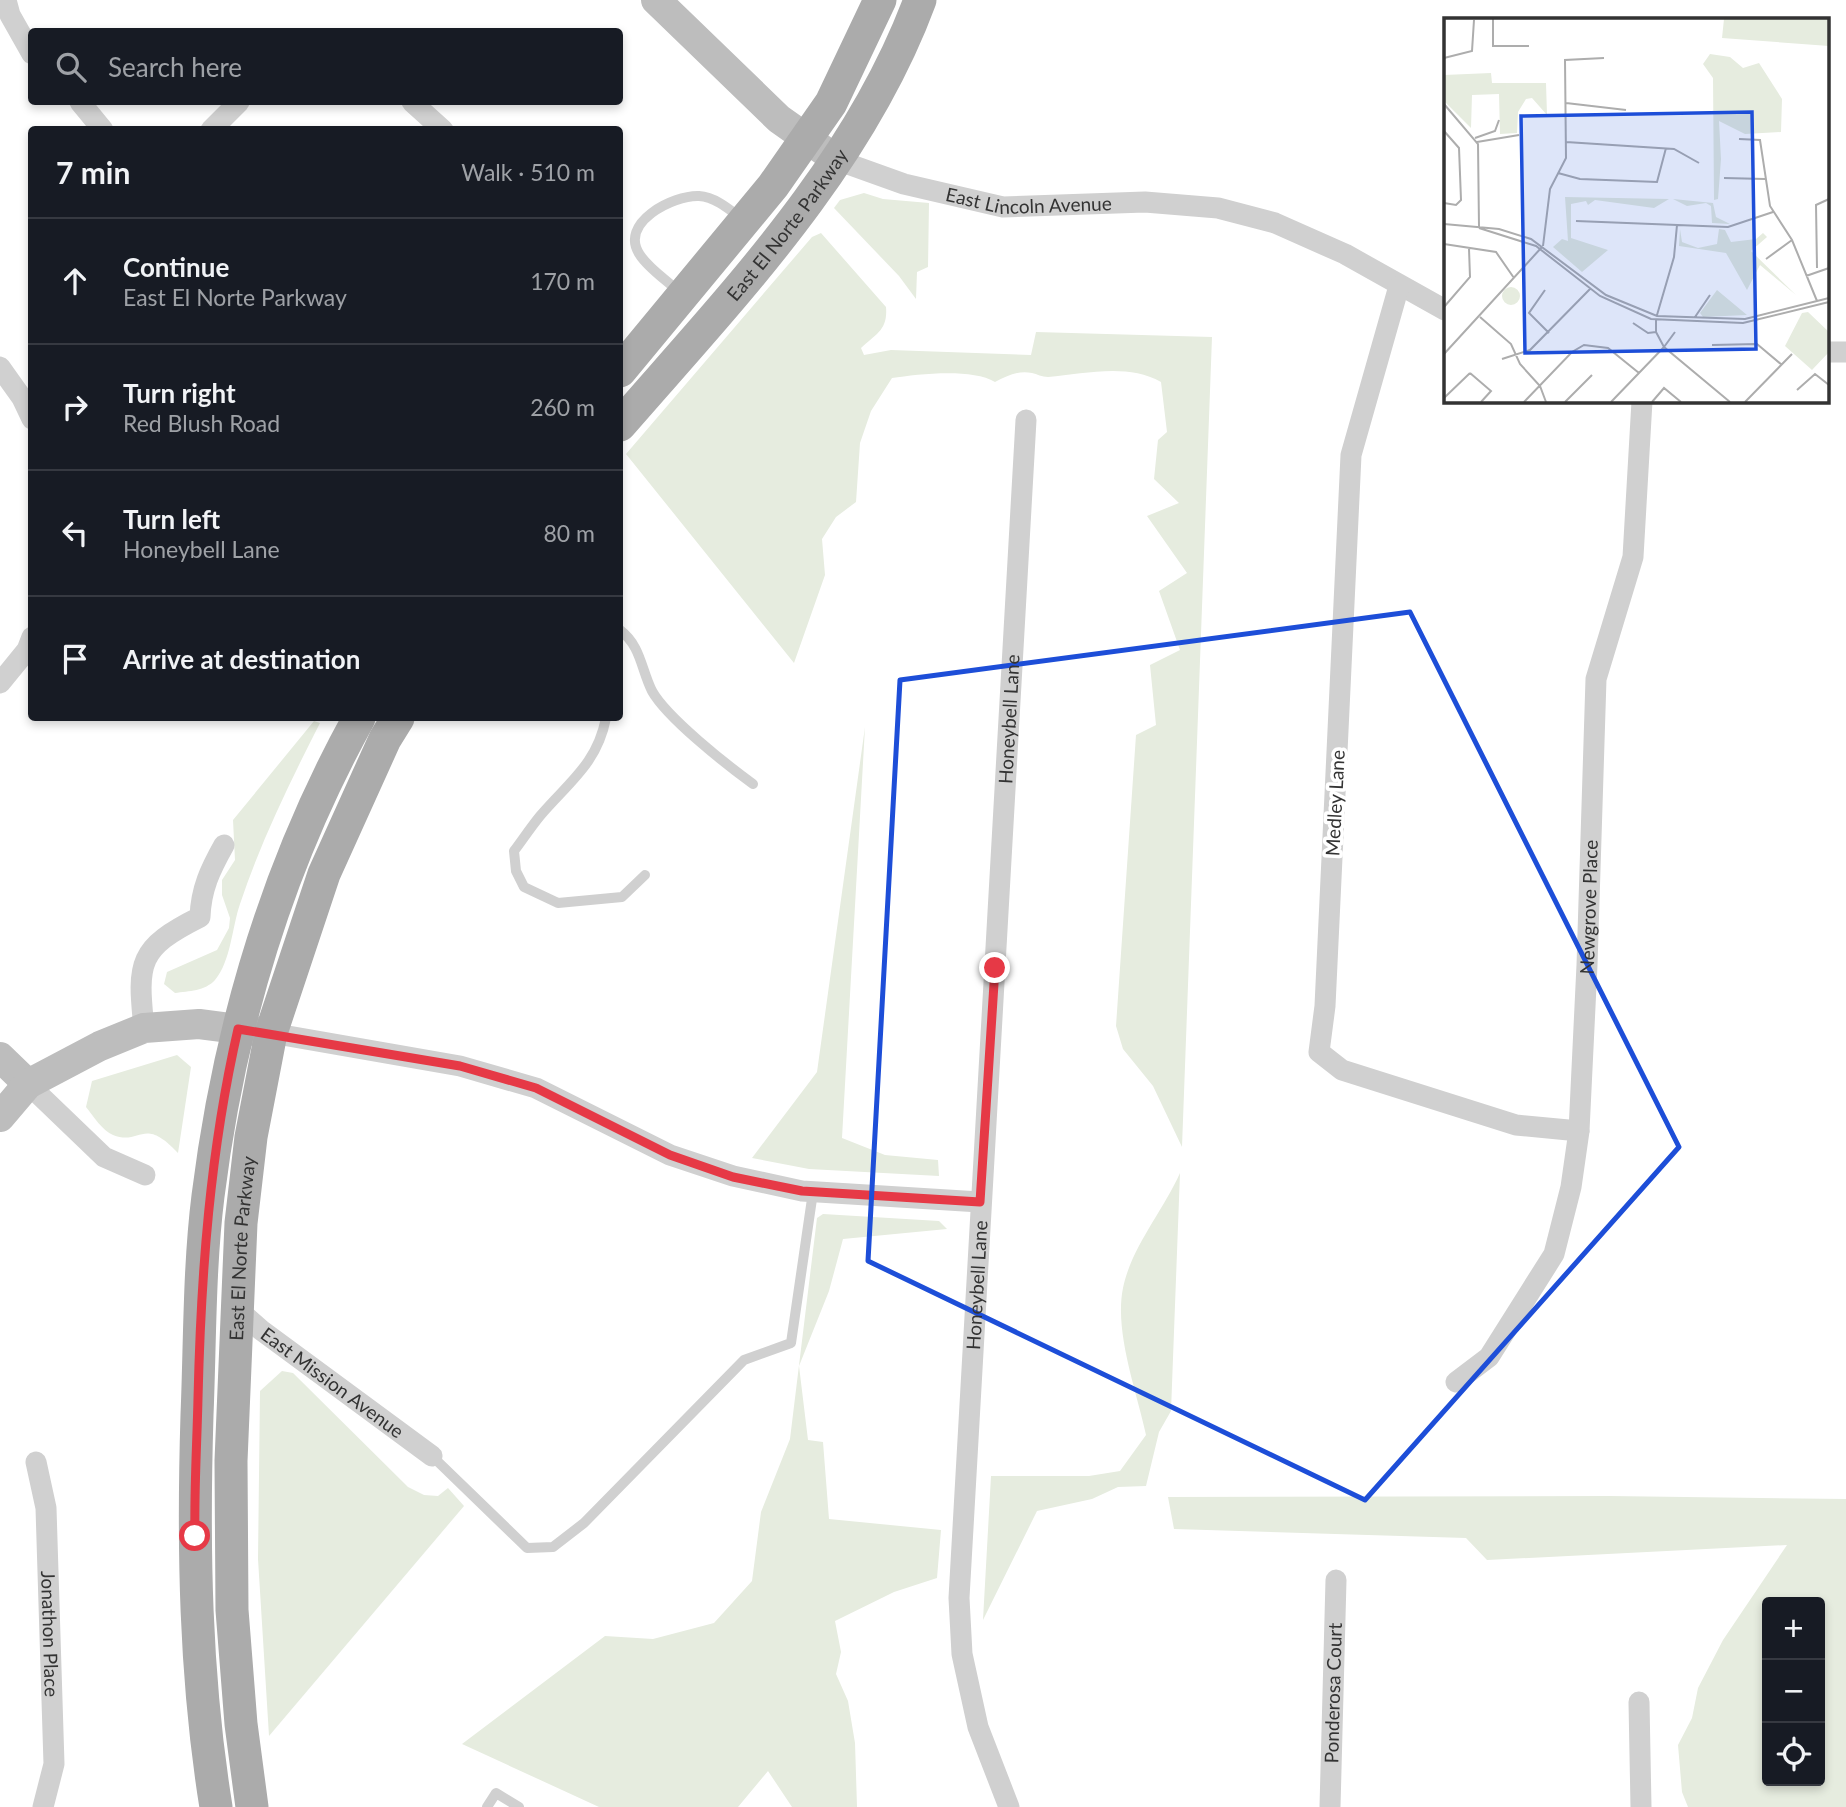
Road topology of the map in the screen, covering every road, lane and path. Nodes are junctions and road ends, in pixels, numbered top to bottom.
1 (6, 0) edge
2 (656, 0) edge
3 (880, 0) edge
4 (920, 0) edge
5 (28, 48) edge
6 (82, 105) edge
7 (236, 105) edge
8 (415, 105) edge
9 (100, 126) edge
10 (215, 126) edge
11 (439, 126) edge
12 (806, 138) junction
13 (837, 160) junction
14 (744, 220) junction
15 (1399, 286) junction
16 (683, 295) junction
17 (1444, 309) edge
18 (1828, 352) edge
19 (1846, 352) edge
20 (0, 367) edge
21 (623, 367) edge
22 (1642, 402) edge
23 (28, 411) edge
24 (1026, 420) dead end
25 (623, 422) edge
26 (623, 633) edge
27 (28, 648) edge
28 (0, 683) edge
29 (357, 721) edge
30 (396, 721) edge
31 (605, 721) edge
32 (753, 784) dead end
33 (224, 845) dead end
34 (645, 875) dead end
35 (144, 1028) junction
36 (238, 1029) junction
37 (271, 1033) junction
38 (0, 1057) edge
39 (28, 1084) junction
40 (0, 1117) edge
41 (1579, 1131) junction
42 (145, 1175) dead end
43 (813, 1192) junction
44 (980, 1202) junction
45 (236, 1308) junction
46 (1456, 1382) dead end
47 (432, 1456) joint
48 (36, 1462) dead end
49 (1336, 1580) dead end
50 (1639, 1702) dead end
51 (43, 1807) edge
52 (216, 1807) edge
53 (252, 1807) edge
54 (487, 1807) edge
55 (519, 1807) edge
56 (1009, 1807) edge
57 (1330, 1807) edge
58 (1641, 1807) edge

1 - 5 street
2 - 12 main road, East Lincoln Avenue
3 - 12 main road, East El Norte Parkway
4 - 13 main road, East El Norte Parkway
6 - 9 street
7 - 10 street
8 - 11 street
12 - 13 main road, East Lincoln Avenue
12 - 14 main road, East El Norte Parkway
13 - 15 street, East Lincoln Avenue
13 - 25 main road, East El Norte Parkway
14 - 16 main road, East El Norte Parkway
14 - 16 lane
15 - 17 street, East Lincoln Avenue
15 - 41 street, Medley Lane
16 - 21 main road, East El Norte Parkway
18 - 19 street
20 - 23 street
22 - 41 street, Newgrove Place
24 - 44 street, Honeybell Lane
26 - 32 lane
27 - 28 street
29 - 36 main road, East El Norte Parkway
30 - 37 main road, East El Norte Parkway
31 - 34 lane
33 - 35 street
35 - 36 main road
35 - 39 main road
36 - 37 main road
36 - 52 main road, East El Norte Parkway
37 - 43 street
37 - 45 main road, East El Norte Parkway
38 - 39 main road
39 - 40 main road
39 - 42 street
41 - 46 street, Newgrove Place
43 - 44 street
43 - 47 lane
44 - 56 street, Honeybell Lane
45 - 47 street, East Mission Avenue
45 - 53 main road, East El Norte Parkway
48 - 51 street, Jonathon Place
49 - 57 street, Ponderosa Court
50 - 58 street
54 - 55 lane

